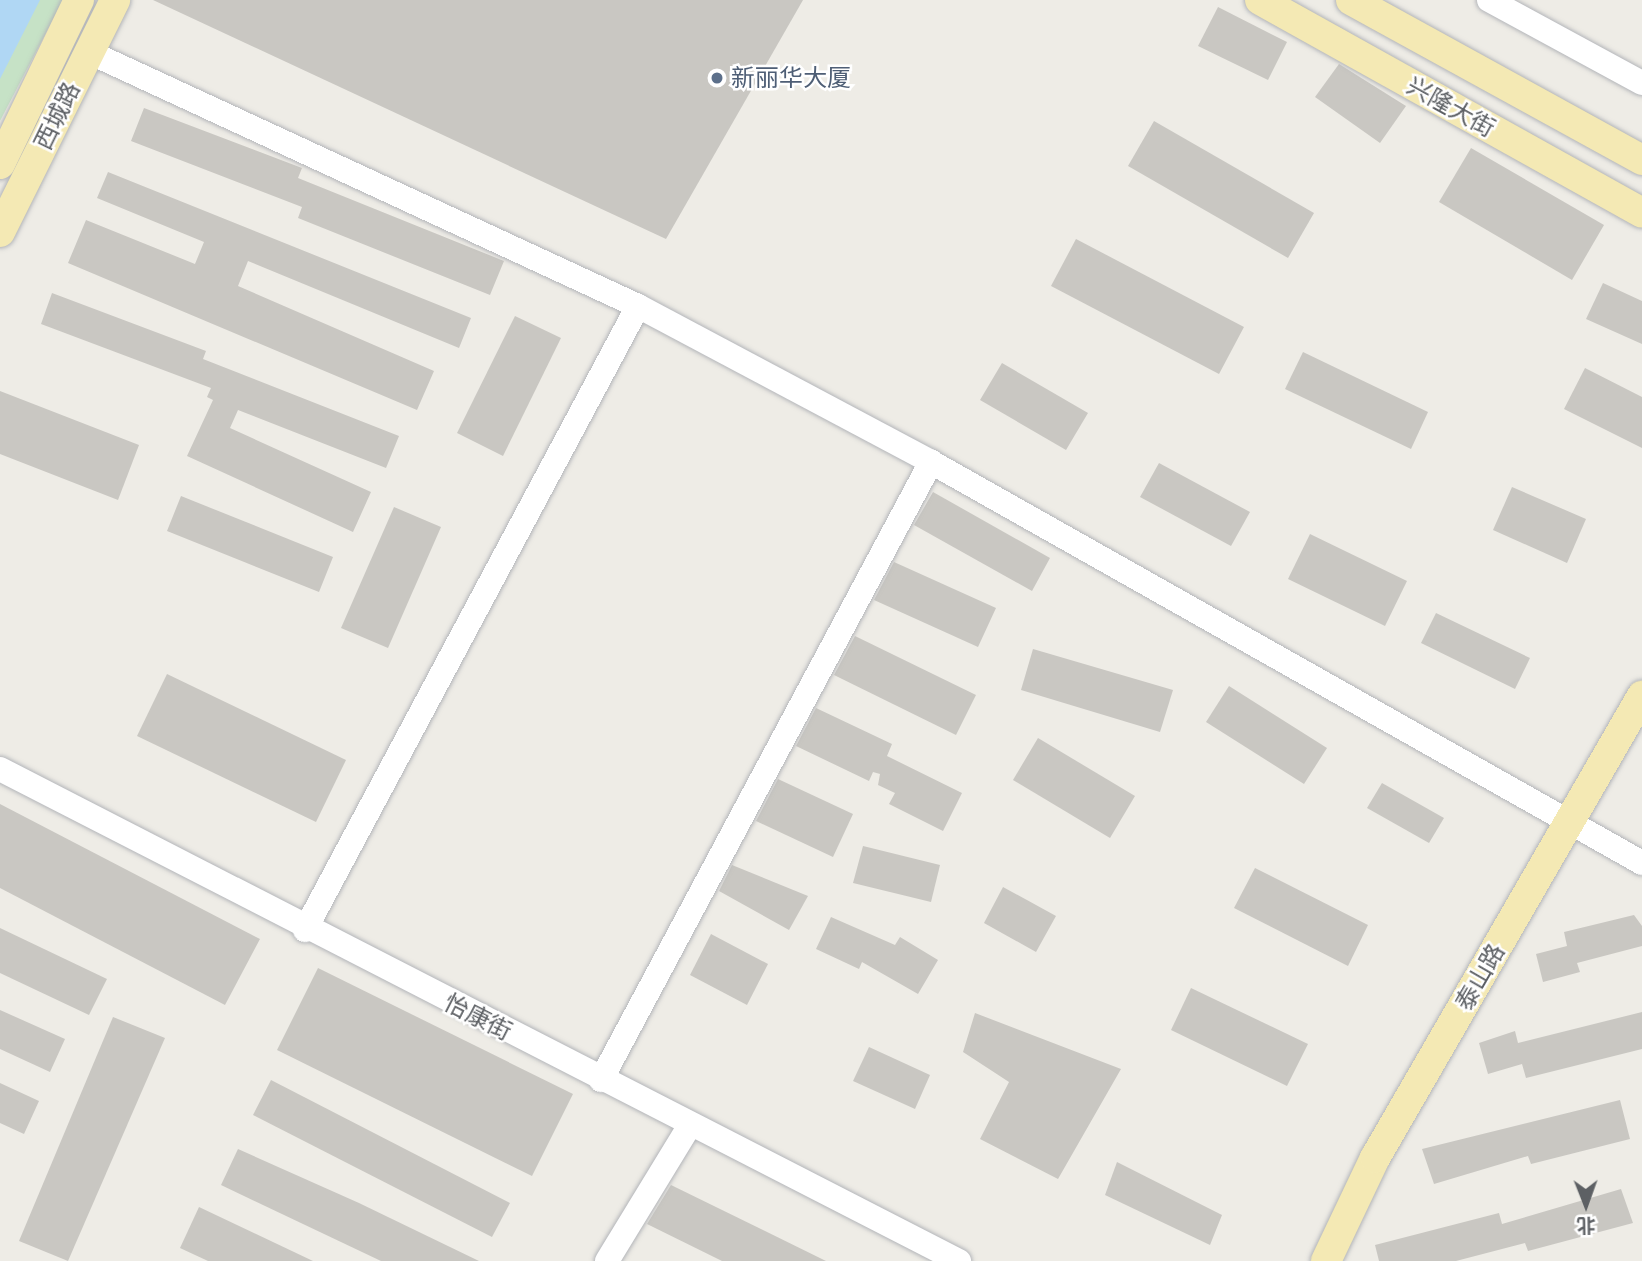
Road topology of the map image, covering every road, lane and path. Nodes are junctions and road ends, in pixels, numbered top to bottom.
1 (79, 0) edge
2 (115, 0) edge
3 (1260, 0) edge
4 (1351, 0) edge
5 (1489, 0) edge
6 (89, 52) junction
7 (1642, 83) edge
8 (1642, 160) edge
9 (0, 164) edge
10 (1642, 213) edge
11 (0, 232) edge
12 (638, 306) junction
13 (930, 462) junction
14 (1642, 696) edge
15 (0, 769) edge
16 (1570, 823) junction
17 (1642, 863) edge
18 (305, 930) junction
19 (601, 1080) junction
20 (690, 1125) junction
21 (607, 1261) edge
22 (959, 1261) edge
23 (1326, 1261) edge

1 - 9 main road, 西城路
2 - 6 main road, 西城路
3 - 10 main road, 兴隆大街
4 - 8 main road, 兴隆大街
5 - 7 street
6 - 11 main road, 西城路
6 - 12 street
12 - 13 street
12 - 18 street
13 - 16 street
13 - 19 street
14 - 16 main road, 泰山路
15 - 18 street, 怡康街
16 - 17 street
16 - 23 main road, 泰山路
18 - 19 street, 怡康街
19 - 20 street, 怡康街
20 - 21 street
20 - 22 street, 怡康街

